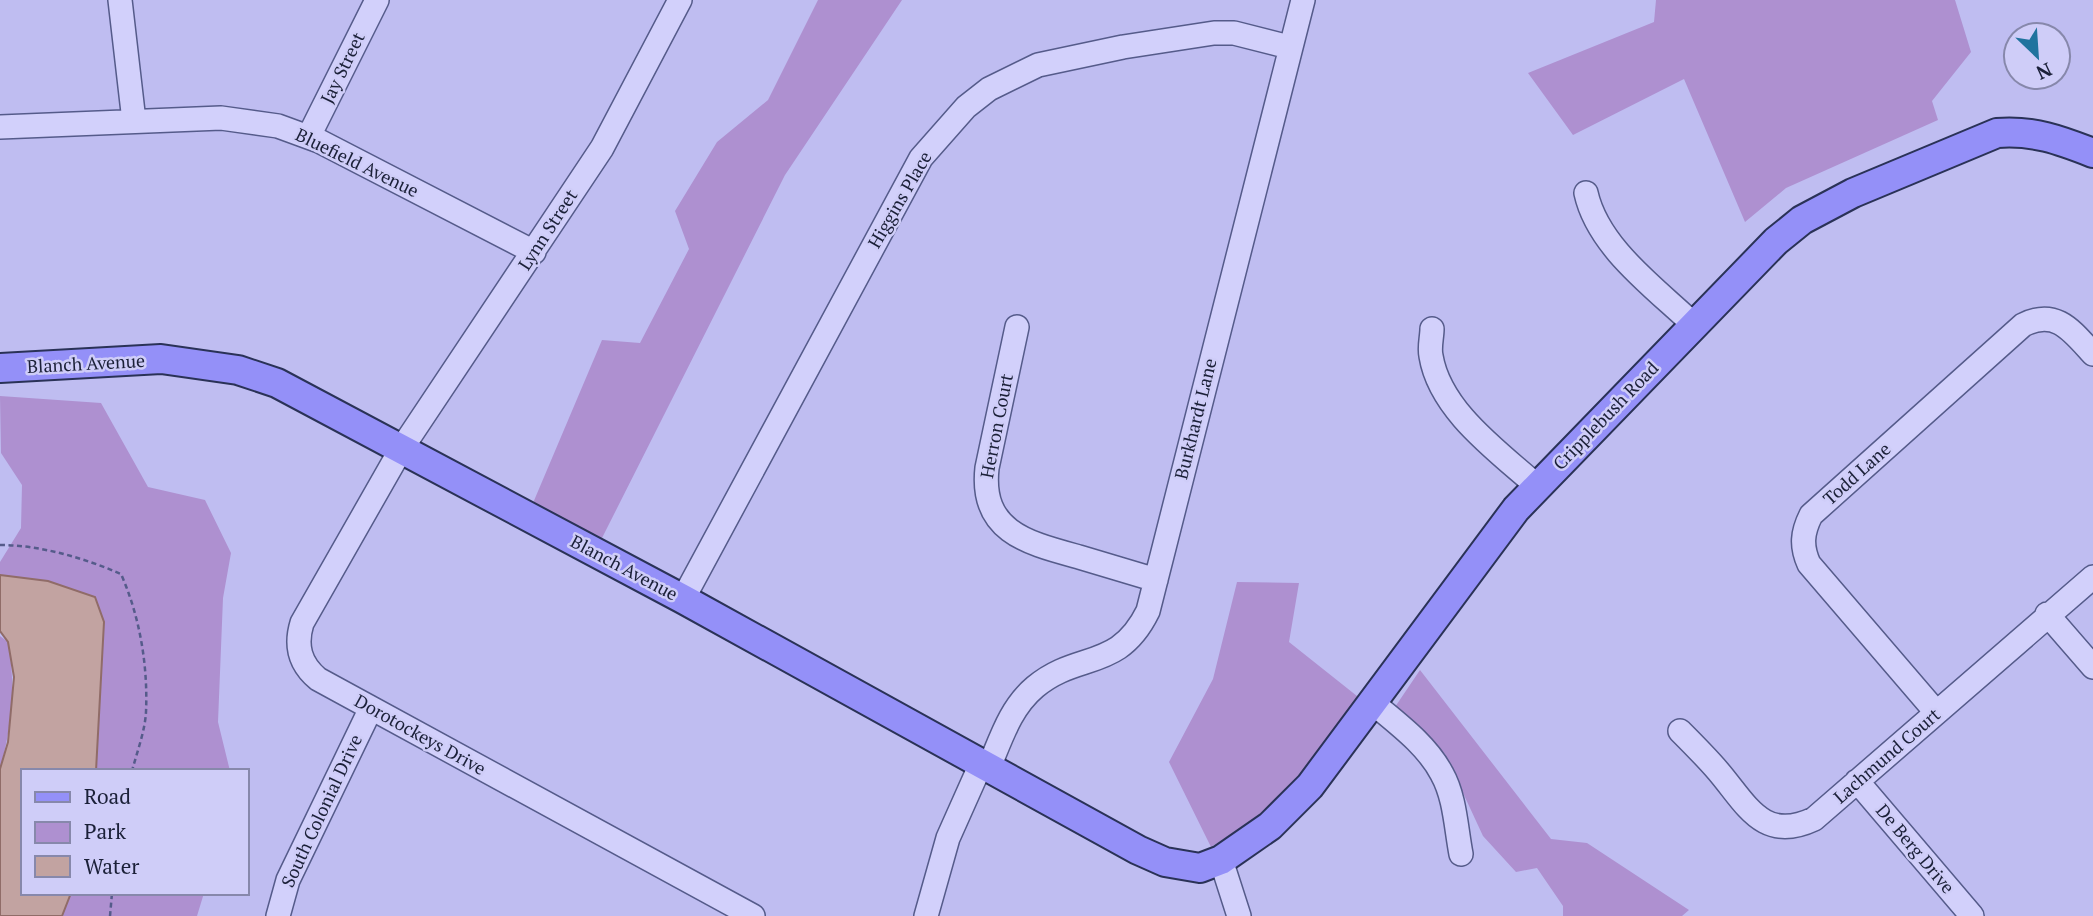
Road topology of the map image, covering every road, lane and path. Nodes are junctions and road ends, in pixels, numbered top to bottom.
1 (120, 0) edge
2 (377, 0) edge
3 (680, 0) edge
4 (1303, 0) edge
5 (1289, 47) junction
6 (134, 121) junction
7 (0, 127) edge
8 (309, 136) junction
9 (2093, 152) edge
10 (1586, 193) dead end
11 (534, 252) junction
12 (1693, 324) junction
13 (1017, 327) dead end
14 (1432, 329) dead end
15 (2093, 354) edge
16 (0, 368) edge
17 (400, 451) junction
18 (1538, 487) junction
19 (0, 545) edge
20 (2093, 577) edge
21 (1156, 580) junction
22 (683, 599) junction
23 (2047, 614) junction
24 (2093, 667) edge
25 (1373, 703) junction
26 (371, 708) junction
27 (1936, 712) junction
28 (1680, 731) dead end
29 (985, 765) junction
30 (132, 769) edge
31 (1857, 781) junction
32 (1461, 854) dead end
33 (1221, 860) junction
34 (112, 895) edge
35 (110, 916) edge
36 (278, 916) edge
37 (753, 916) edge
38 (926, 916) edge
39 (1239, 916) edge
40 (1972, 916) edge

1 - 6 street
2 - 8 street, Jay Street
3 - 11 street, Lynn Street
4 - 5 street, Burkhardt Lane
5 - 21 street, Burkhardt Lane
5 - 22 street, Higgins Place
6 - 7 street, Bluefield Avenue
6 - 8 street, Bluefield Avenue
8 - 11 street, Bluefield Avenue
9 - 12 main road, Cripplebush Road
10 - 12 street
11 - 17 street, Lynn Street
12 - 18 main road, Cripplebush Road
13 - 21 street, Herron Court
14 - 18 street
15 - 27 street, Todd Lane
16 - 17 main road, Blanch Avenue
17 - 22 main road, Blanch Avenue
17 - 26 street, Dorotockeys Drive
18 - 25 main road, Cripplebush Road
19 - 30 path
20 - 23 street, Lachmund Court
21 - 29 street, Burkhardt Lane
22 - 29 main road, Blanch Avenue
23 - 24 street
23 - 27 street, Lachmund Court
25 - 32 street
25 - 33 main road, Cripplebush Road
26 - 36 street, South Colonial Drive
26 - 37 street, Dorotockeys Drive
27 - 31 street, Lachmund Court
28 - 31 street, Lachmund Court
29 - 33 main road, Blanch Avenue
29 - 38 street, Burkhardt Lane
31 - 40 street, De Berg Drive
33 - 39 street
34 - 35 path

